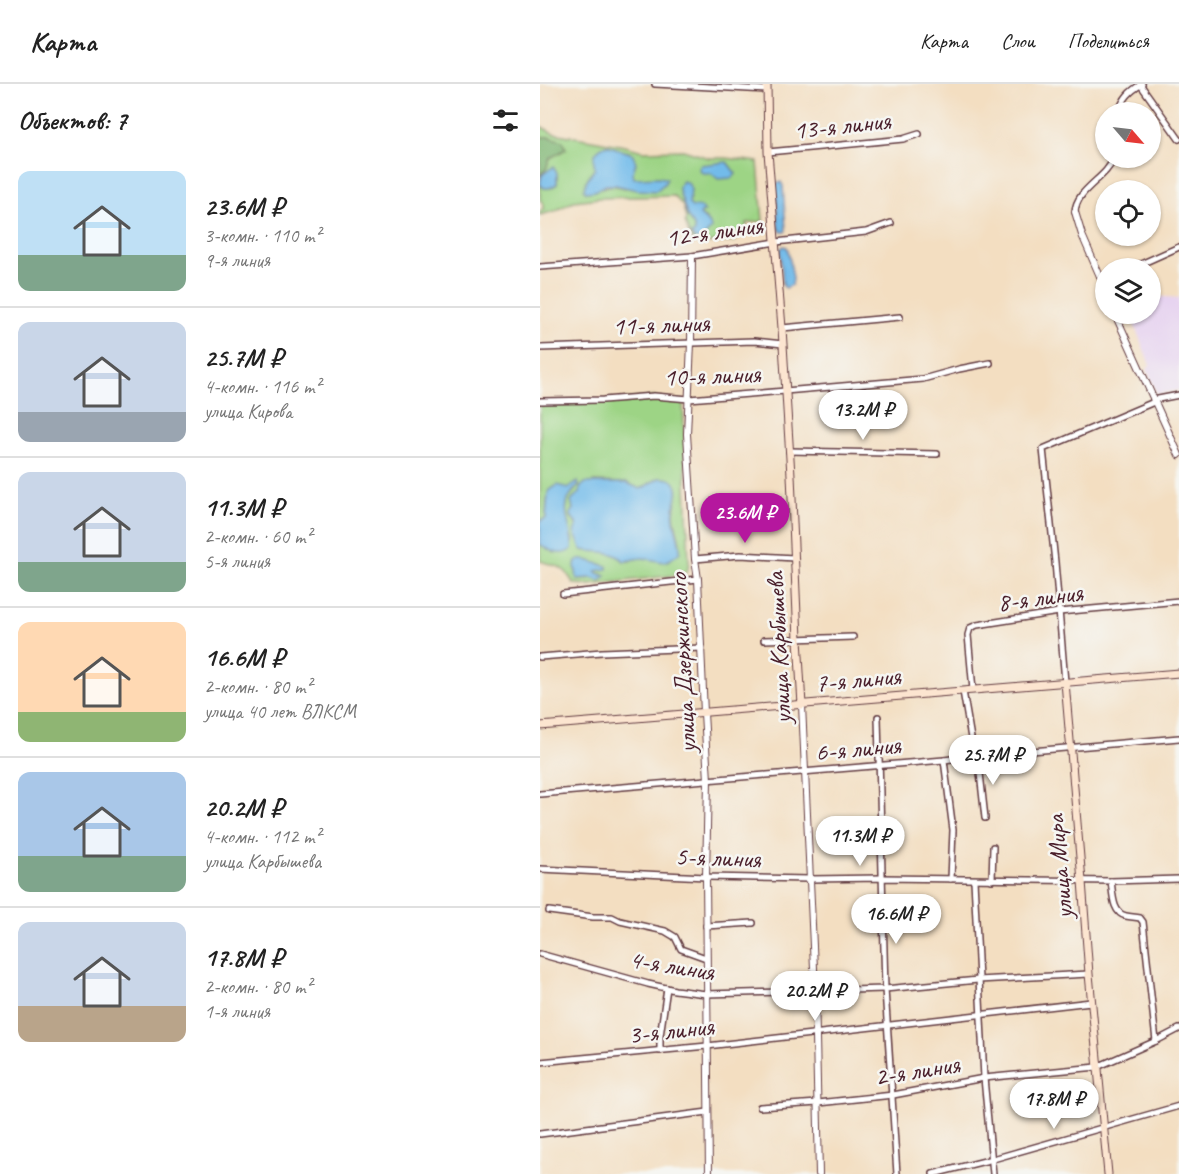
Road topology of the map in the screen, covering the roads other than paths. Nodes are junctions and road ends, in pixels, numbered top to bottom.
1 (656, 84) edge
2 (1141, 84) edge
3 (767, 87) edge
4 (1122, 102) edge
5 (919, 134) dead end
6 (1179, 139) edge
7 (768, 152) junction
8 (1108, 168) edge
9 (1075, 212) joint
10 (891, 223) dead end
11 (776, 242) junction
12 (1179, 247) edge
13 (692, 255) junction
14 (1154, 258) edge
15 (1095, 262) edge
16 (540, 267) edge
17 (900, 317) dead end
18 (1119, 324) edge
19 (782, 328) junction
20 (691, 343) junction
21 (783, 344) junction
22 (540, 348) edge
23 (990, 363) dead end
24 (785, 392) junction
25 (1179, 395) edge
26 (690, 399) junction
27 (540, 401) edge
28 (1154, 401) junction
29 (789, 451) junction
30 (937, 454) dead end
31 (1179, 455) edge
32 (794, 558) junction
33 (695, 559) junction
34 (698, 579) junction
35 (563, 594) dead end
36 (1179, 602) edge
37 (1059, 612) junction
38 (853, 637) dead end
39 (798, 639) junction
40 (764, 640) dead end
41 (702, 648) junction
42 (540, 657) edge
43 (1179, 673) edge
44 (1065, 682) junction
45 (973, 690) junction
46 (963, 692) junction
47 (802, 705) junction
48 (704, 713) junction
49 (879, 717) dead end
50 (540, 726) edge
51 (1179, 738) edge
52 (1071, 749) junction
53 (977, 756) junction
54 (944, 760) junction
55 (879, 765) junction
56 (804, 772) junction
57 (708, 780) junction
58 (540, 794) edge
59 (985, 818) dead end
60 (993, 847) dead end
61 (540, 869) edge
62 (706, 877) junction
63 (882, 878) junction
64 (810, 879) junction
65 (951, 879) junction
66 (1179, 879) edge
67 (974, 880) junction
68 (992, 880) junction
69 (1083, 881) junction
70 (1111, 881) junction
71 (549, 911) dead end
72 (753, 923) dead end
73 (706, 926) junction
74 (540, 954) edge
75 (706, 958) junction
76 (1089, 974) junction
77 (978, 980) junction
78 (667, 988) junction
79 (885, 989) junction
80 (815, 990) junction
81 (706, 994) junction
82 (1091, 1002) junction
83 (981, 1014) junction
84 (888, 1026) junction
85 (1179, 1029) edge
86 (816, 1034) junction
87 (1156, 1041) junction
88 (707, 1046) junction
89 (660, 1051) junction
90 (540, 1062) edge
91 (1097, 1067) junction
92 (984, 1078) junction
93 (893, 1095) junction
94 (818, 1103) junction
95 (1179, 1106) edge
96 (760, 1107) dead end
97 (708, 1112) junction
98 (1104, 1127) junction
99 (540, 1134) edge
100 (993, 1159) junction
101 (709, 1174) edge
102 (819, 1174) edge
103 (897, 1174) edge
104 (933, 1174) edge
105 (993, 1174) edge
106 (1108, 1174) edge

1 - 3 street
2 - 4 street
2 - 6 street
3 - 7 main road, улица Карбышева
5 - 7 street, 13-я линия
7 - 11 main road, улица Карбышева
8 - 9 street
9 - 15 street
10 - 11 street, 12-я линия
11 - 13 street, 12-я линия
11 - 19 main road, улица Карбышева
12 - 14 street
13 - 16 street, 12-я линия
13 - 20 street, улица Дзержинского
17 - 19 street
18 - 28 street
19 - 21 main road, улица Карбышева
20 - 21 street, 11-я линия
20 - 22 street, 11-я линия
20 - 26 street, улица Дзержинского
21 - 24 main road, улица Карбышева
23 - 24 street, 10-я линия
24 - 26 street, 10-я линия
24 - 29 main road, улица Карбышева
25 - 28 street
26 - 27 street, 10-я линия
26 - 33 street, улица Дзержинского
28 - 31 street
28 - 37 street, улица Мира
29 - 30 street
29 - 32 main road, улица Карбышева
32 - 33 street
32 - 39 main road, улица Карбышева
33 - 34 street, улица Дзержинского
34 - 35 street
34 - 41 street, улица Дзержинского
36 - 37 street, 8-я линия
37 - 44 street, улица Мира
37 - 45 street, 8-я линия
38 - 39 street
39 - 40 street
39 - 47 main road, улица Карбышева
41 - 42 street
41 - 48 street, улица Дзержинского
43 - 44 main road, 7-я линия
44 - 45 main road, 7-я линия
44 - 52 main road, улица Мира
45 - 46 main road, 7-я линия
46 - 47 main road, 7-я линия
46 - 53 street
47 - 48 main road, 7-я линия
47 - 56 street, улица Карбышева
48 - 50 main road, 7-я линия
48 - 57 street, улица Дзержинского
49 - 55 street
51 - 52 street, 6-я линия
52 - 53 street, 6-я линия
52 - 69 main road, улица Мира
53 - 54 street, 6-я линия
53 - 59 street
54 - 55 street, 6-я линия
54 - 65 street
55 - 56 street, 6-я линия
55 - 63 street
56 - 57 street, 6-я линия
56 - 64 street, улица Карбышева
57 - 58 street, 6-я линия
57 - 62 street, улица Дзержинского
60 - 68 street
61 - 62 street, 5-я линия
62 - 64 street, 5-я линия
62 - 73 street, улица Дзержинского
63 - 64 street, 5-я линия
63 - 65 street, 5-я линия
63 - 79 street
64 - 80 street, улица Карбышева
65 - 67 street, 5-я линия
66 - 70 street, 5-я линия
67 - 68 street, 5-я линия
67 - 77 street
68 - 69 street, 5-я линия
69 - 70 street, 5-я линия
69 - 76 main road, улица Мира
70 - 87 street
71 - 75 street
72 - 73 street
73 - 75 street, улица Дзержинского
74 - 78 street, 4-я линия
75 - 81 street, улица Дзержинского
76 - 77 street, 4-я линия
76 - 82 main road, улица Мира
77 - 79 street, 4-я линия
77 - 83 street
78 - 81 street, 4-я линия
78 - 89 street
79 - 80 street, 4-я линия
79 - 84 street
80 - 81 street, 4-я линия
80 - 86 street, улица Карбышева
81 - 88 street, улица Дзержинского
82 - 83 street, 3-я линия
82 - 91 main road, улица Мира
83 - 84 street, 3-я линия
83 - 92 street
84 - 86 street, 3-я линия
84 - 93 street
85 - 87 street, 2-я линия
86 - 88 street, 3-я линия
86 - 94 street, улица Карбышева
87 - 91 street, 2-я линия
88 - 89 street, 3-я линия
88 - 97 street, улица Дзержинского
89 - 90 street, 3-я линия
91 - 92 street, 2-я линия
91 - 98 main road, улица Мира
92 - 93 street, 2-я линия
92 - 100 street
93 - 94 street, 2-я линия
93 - 103 street
94 - 96 street, 2-я линия
94 - 102 street, улица Карбышева
95 - 98 street
97 - 99 street
97 - 101 street, улица Дзержинского
98 - 100 street
98 - 106 main road, улица Мира
100 - 104 street
100 - 105 street

